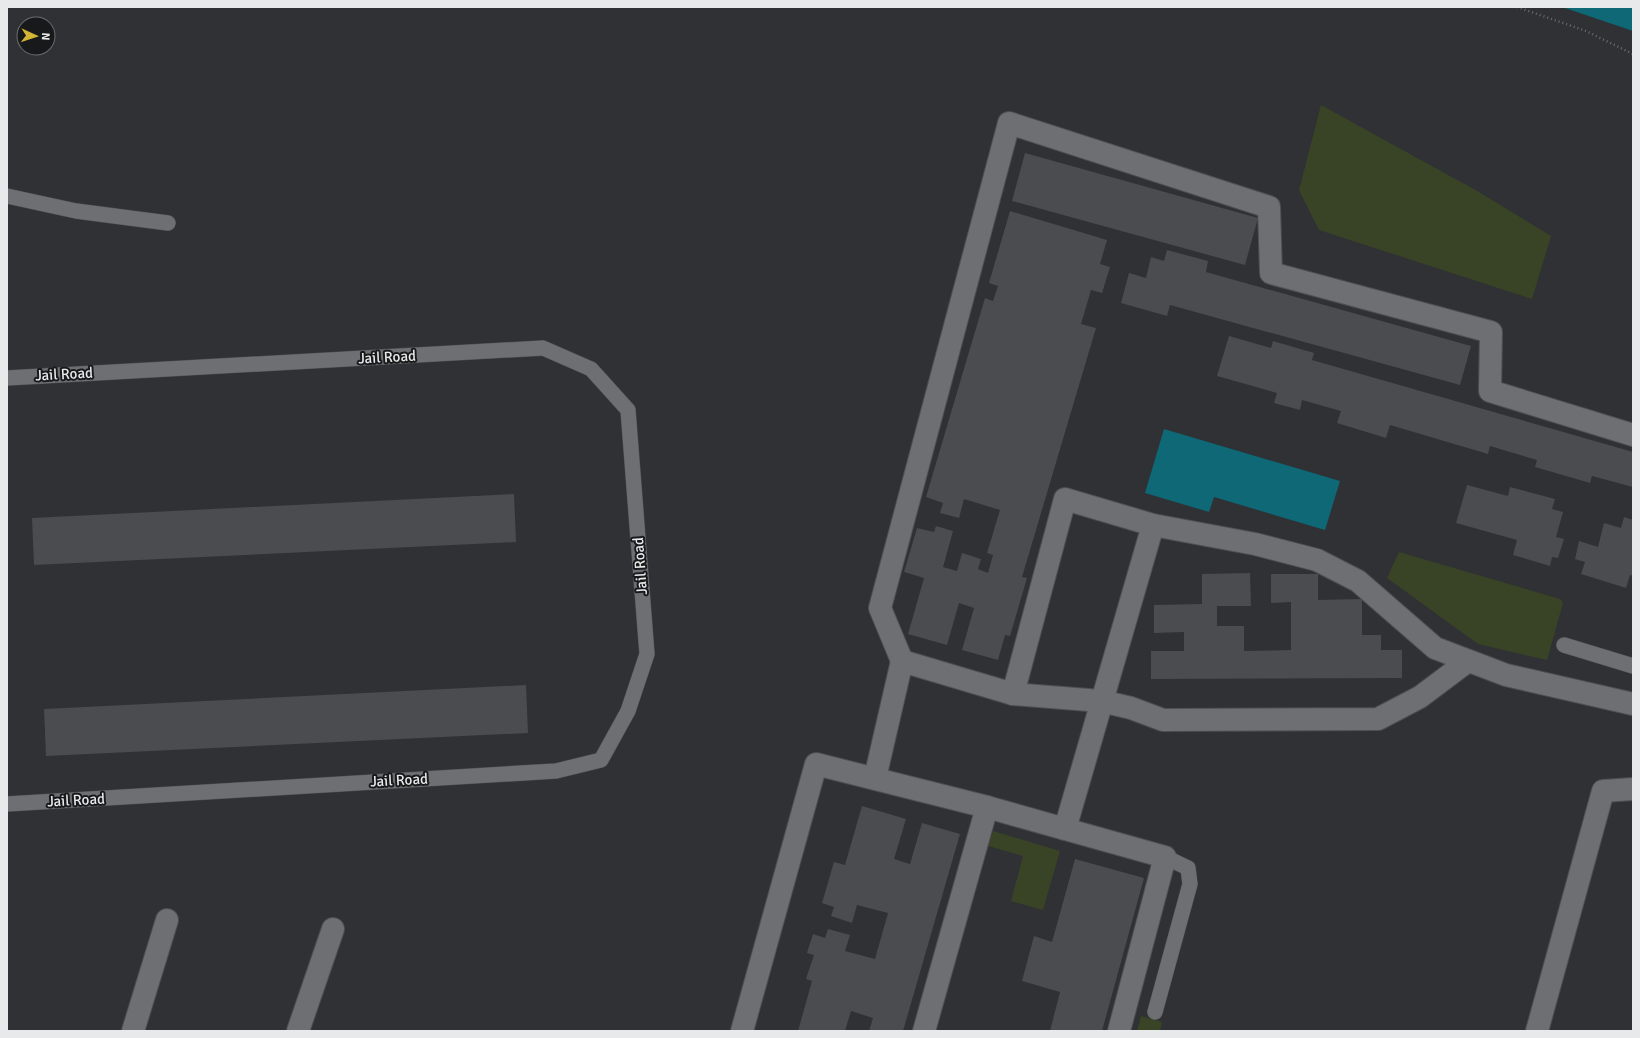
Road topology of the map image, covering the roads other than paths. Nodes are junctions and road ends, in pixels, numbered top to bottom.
1 (7, 196) edge
2 (168, 223) dead end
3 (7, 378) edge
4 (1633, 435) edge
5 (1153, 525) junction
6 (1564, 645) dead end
7 (902, 661) junction
8 (1468, 661) junction
9 (1633, 666) edge
10 (1013, 694) junction
11 (1102, 701) junction
12 (1633, 704) edge
13 (875, 778) junction
14 (1633, 789) edge
15 (7, 804) edge
16 (987, 807) junction
17 (1065, 829) junction
18 (1165, 856) junction
19 (167, 920) dead end
20 (333, 929) dead end
21 (1155, 1012) dead end
22 (133, 1031) edge
23 (298, 1031) edge
24 (742, 1031) edge
25 (924, 1031) edge
26 (1119, 1031) edge
27 (1537, 1031) edge

1 - 2 lane
3 - 15 lane, Jail Road
4 - 7 street
5 - 8 street
5 - 10 street
5 - 11 street
6 - 9 lane
7 - 10 street
7 - 13 street
8 - 11 street
8 - 12 street
10 - 11 street
11 - 17 street
13 - 16 street
13 - 24 street
14 - 27 street
16 - 17 street
16 - 25 street
17 - 18 street
18 - 21 lane
18 - 26 street
19 - 22 street
20 - 23 street

